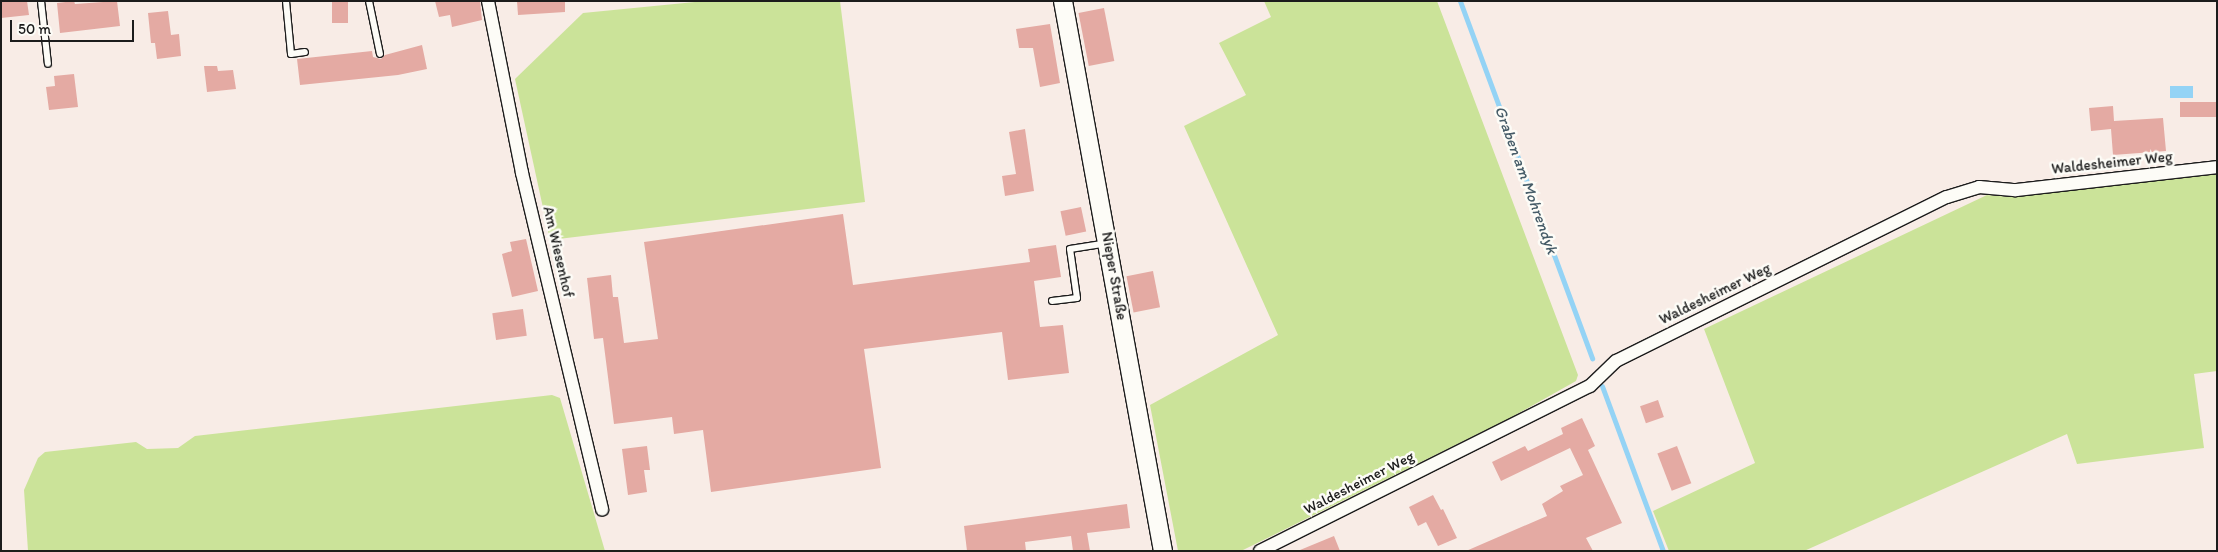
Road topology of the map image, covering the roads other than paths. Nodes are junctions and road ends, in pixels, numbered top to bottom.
1 (41, 1) edge
2 (286, 1) edge
3 (369, 1) edge
4 (488, 1) edge
5 (1063, 1) edge
6 (305, 52) dead end
7 (380, 54) dead end
8 (48, 64) dead end
9 (2217, 167) edge
10 (1108, 243) junction
11 (1052, 301) dead end
12 (602, 510) dead end
13 (1163, 551) edge
14 (1260, 551) edge

1 - 8 lane
2 - 6 lane
3 - 7 lane
4 - 12 street, Am Wiesenhof
5 - 10 main road, Nieper Straße
9 - 14 street, Waldesheimer Weg
10 - 11 lane
10 - 13 main road, Nieper Straße

